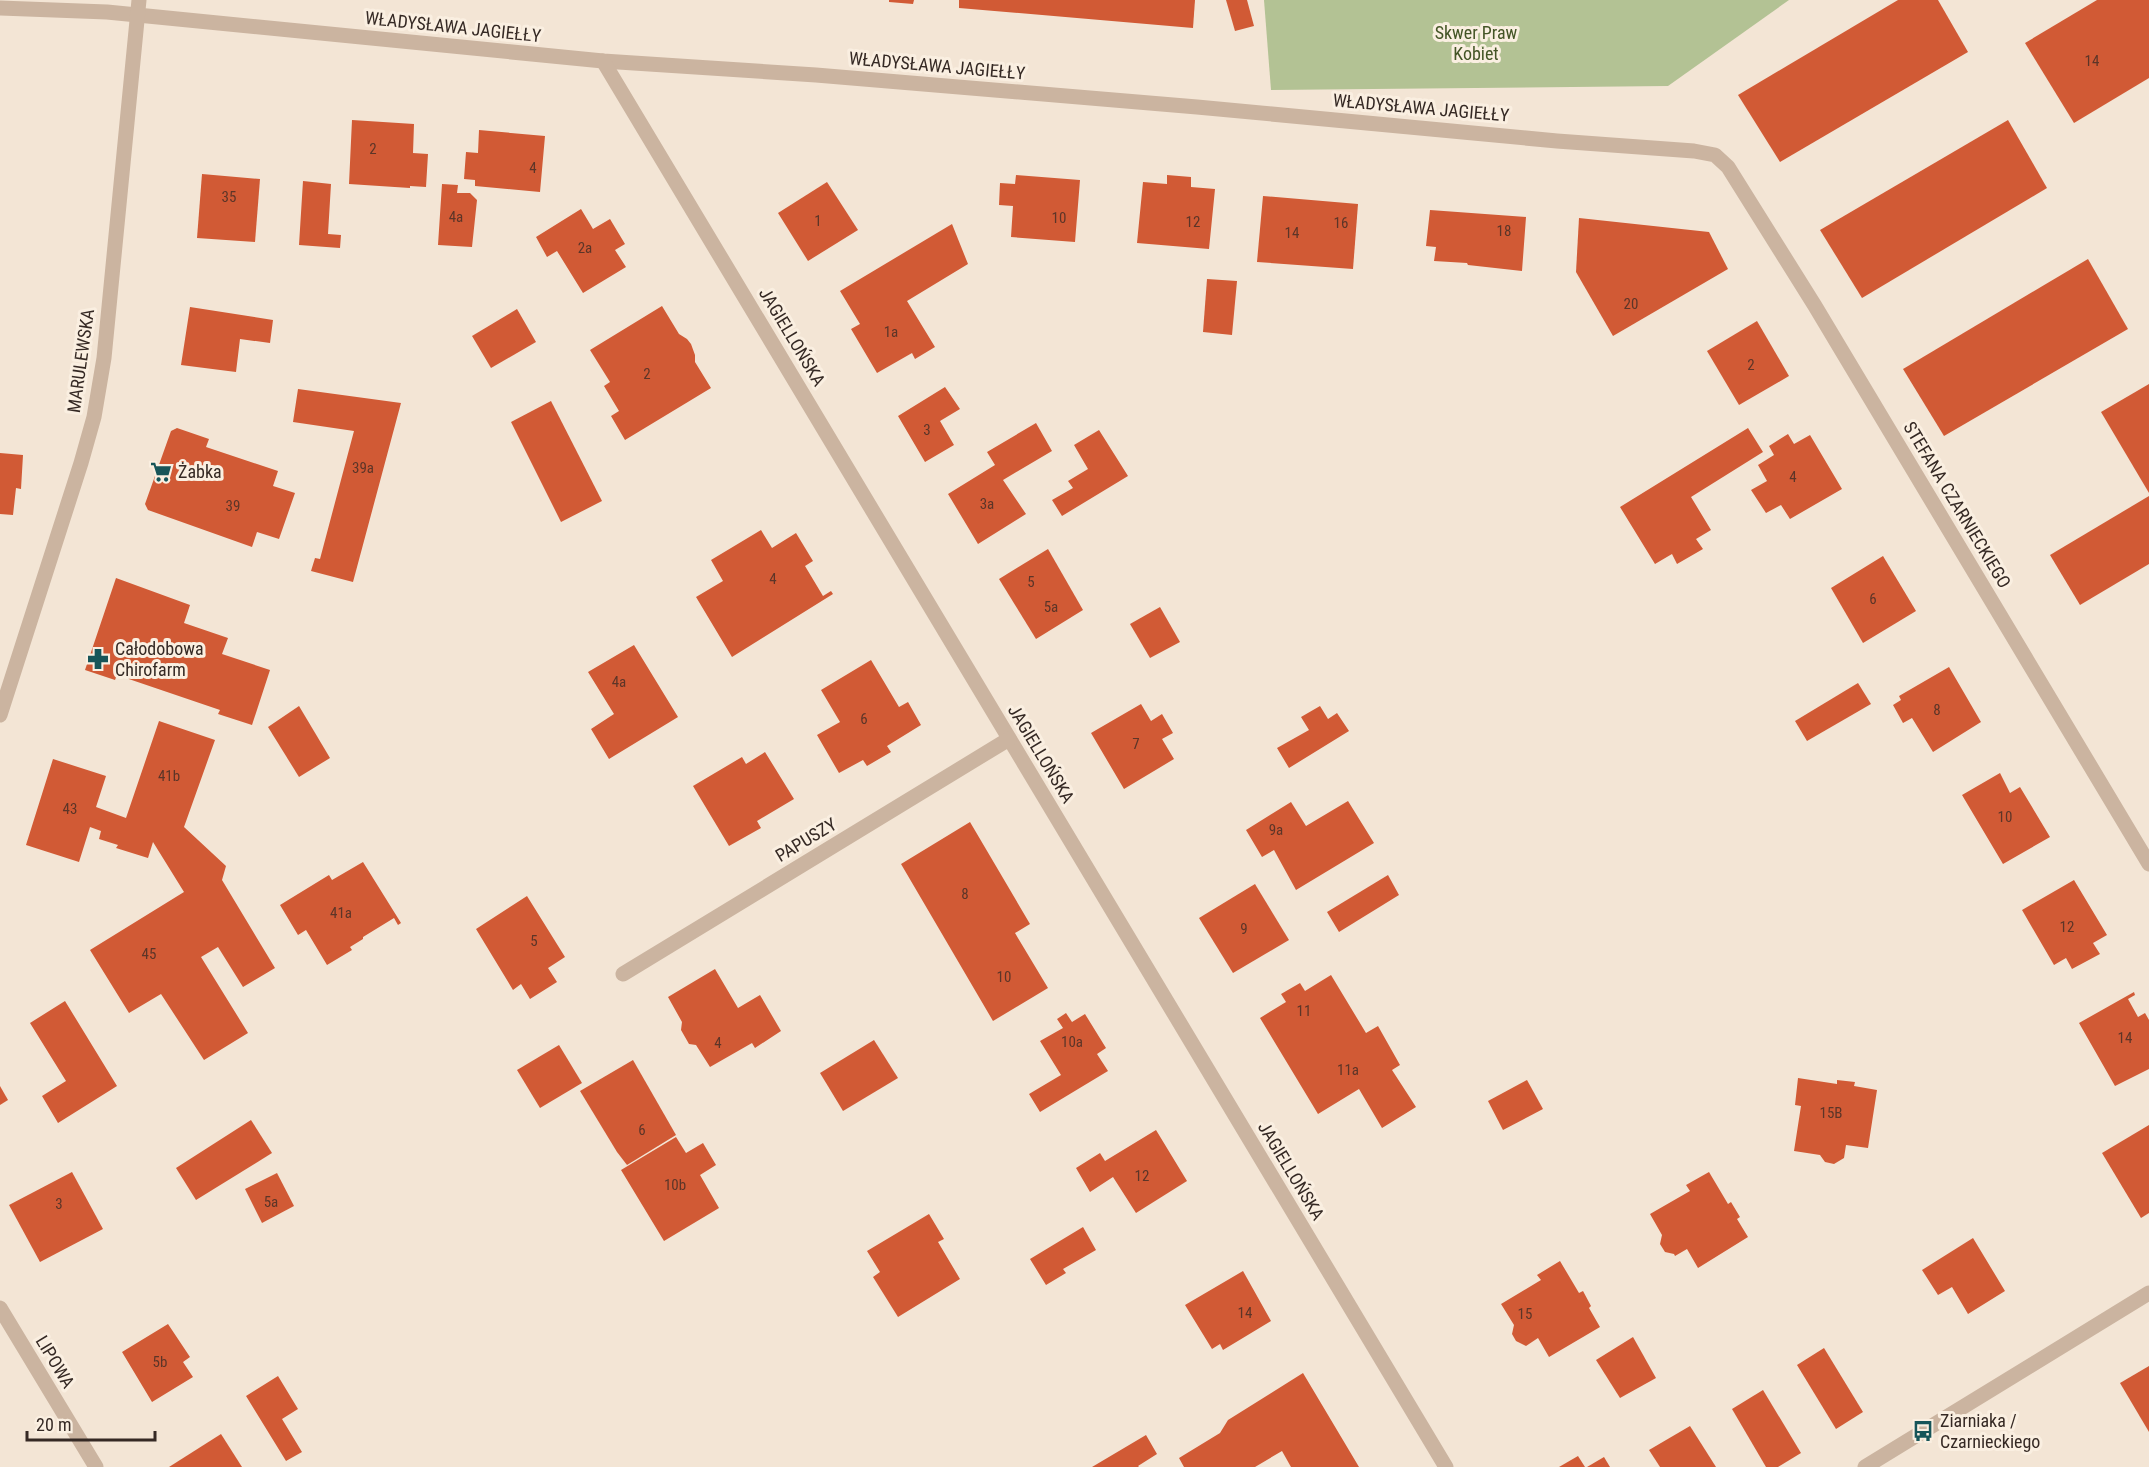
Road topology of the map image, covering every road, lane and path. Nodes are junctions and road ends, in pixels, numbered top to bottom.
1 (139, 7) edge
2 (0, 8) edge
3 (603, 61) junction
4 (1728, 167) joint
5 (0, 715) edge
6 (1009, 739) junction
7 (2149, 864) edge
8 (623, 975) dead end
9 (2149, 1293) edge
10 (0, 1308) edge
11 (96, 1467) edge
12 (1446, 1467) edge
13 (1865, 1467) edge

1 - 2 street, WŁADYSŁAWA JAGIEŁŁY
1 - 3 street, WŁADYSŁAWA JAGIEŁŁY
1 - 5 street, MARULEWSKA
3 - 4 street, WŁADYSŁAWA JAGIEŁŁY
3 - 6 street, JAGIELLOŃSKA
4 - 7 street, STEFANA CZARNIECKIEGO
6 - 8 street, PAPUSZY
6 - 12 street, JAGIELLOŃSKA
9 - 13 street
10 - 11 street, LIPOWA

